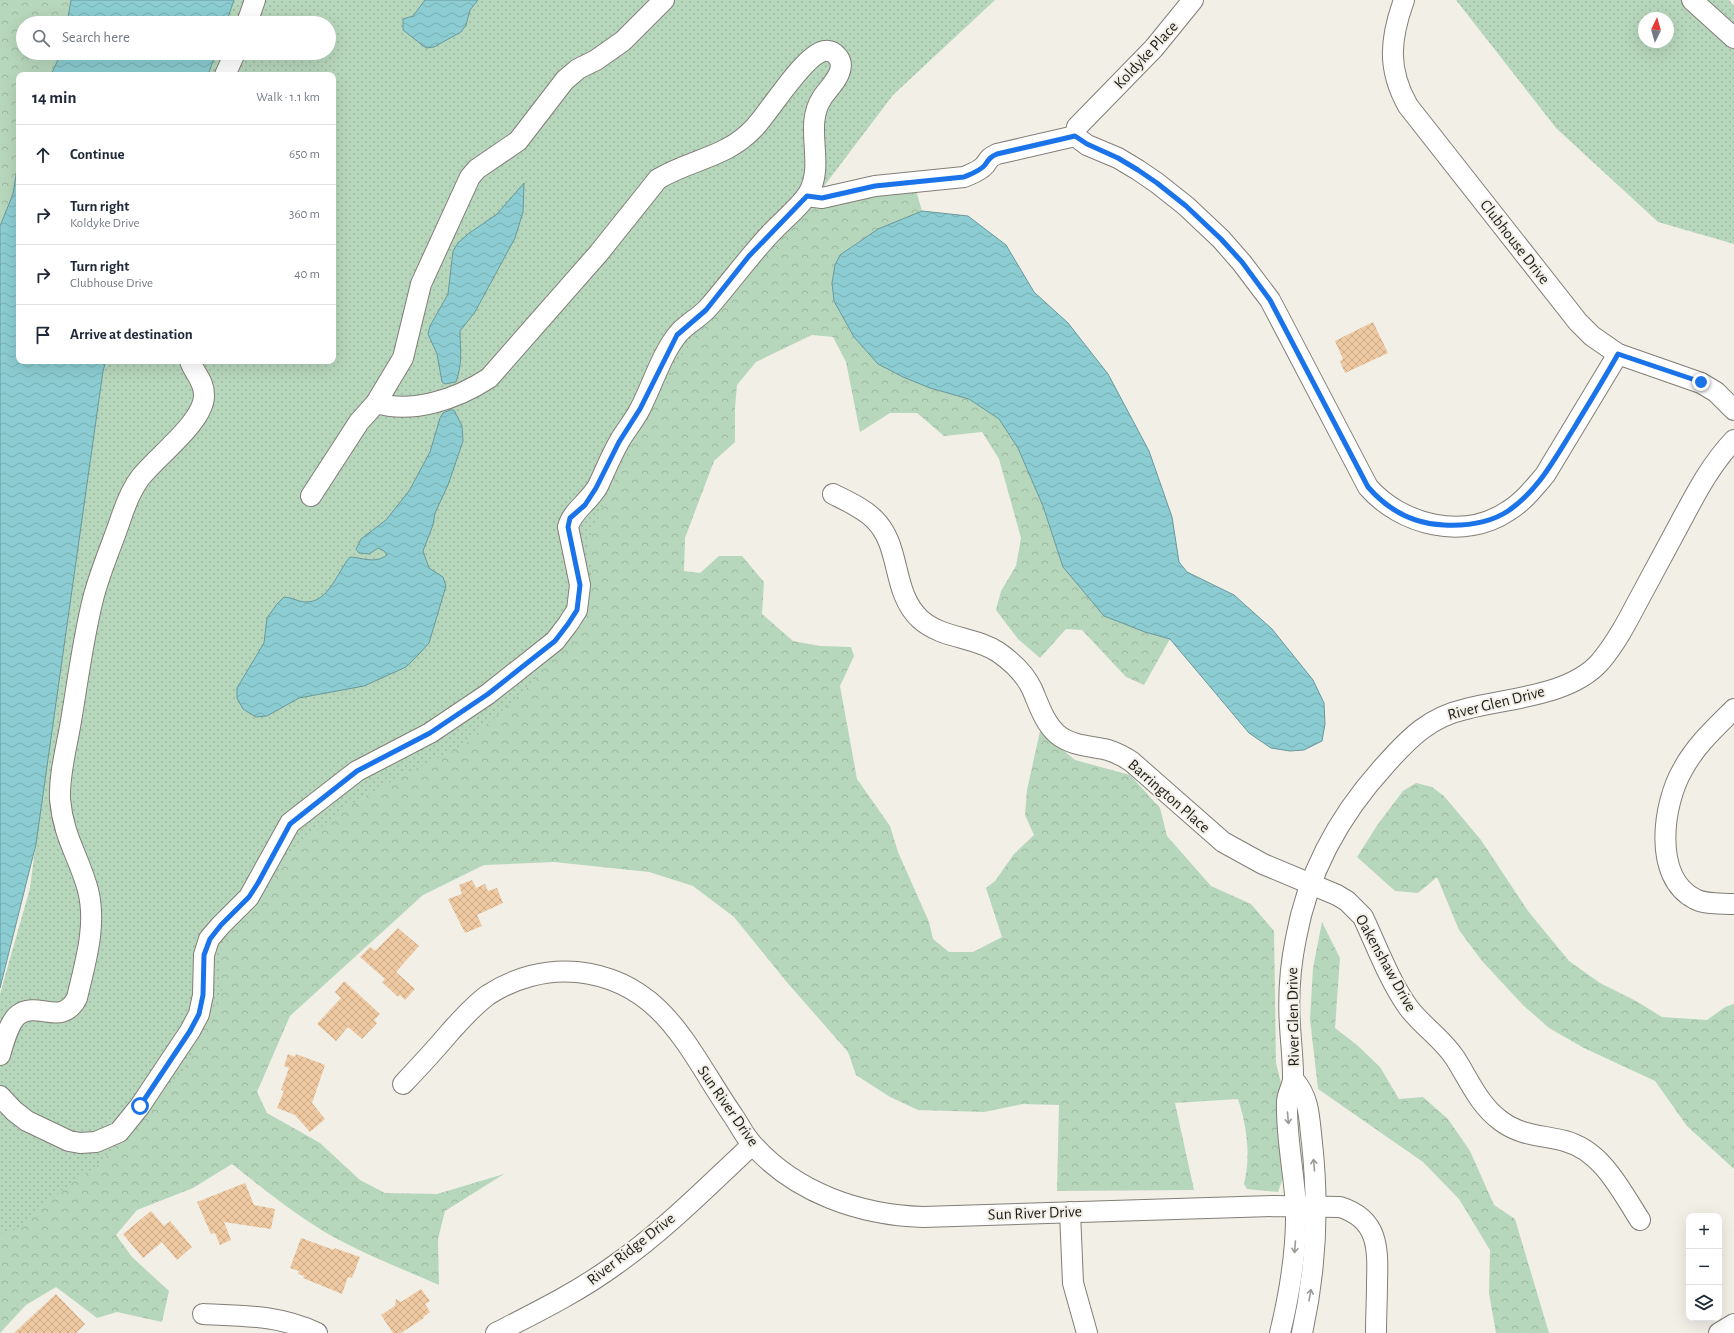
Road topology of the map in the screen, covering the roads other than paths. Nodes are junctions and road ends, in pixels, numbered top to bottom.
1 (255, 0) edge
2 (664, 0) edge
3 (1193, 0) edge
4 (1404, 0) edge
5 (1692, 0) edge
6 (249, 16) edge
7 (1734, 38) edge
8 (232, 60) edge
9 (226, 72) edge
10 (1075, 136) junction
11 (807, 196) junction
12 (1618, 354) junction
13 (192, 364) edge
14 (376, 403) junction
15 (1734, 410) edge
16 (1734, 440) edge
17 (833, 494) dead end
18 (311, 496) dead end
19 (1734, 709) edge
20 (1311, 883) junction
21 (1734, 904) edge
22 (0, 1055) edge
23 (403, 1084) dead end
24 (0, 1096) edge
25 (752, 1145) junction
26 (1306, 1206) junction
27 (1070, 1212) junction
28 (1640, 1220) dead end
29 (203, 1314) dead end
30 (1734, 1324) edge
31 (317, 1333) edge
32 (496, 1333) edge
33 (1087, 1333) edge
34 (1280, 1333) edge
35 (1302, 1333) edge
36 (1376, 1333) edge
37 (1719, 1333) edge

1 - 6 street
2 - 14 street
3 - 10 street, Koldyke Place
4 - 12 street, Clubhouse Drive
5 - 7 street
8 - 9 street
10 - 11 street
10 - 12 street
11 - 14 street
11 - 24 street
12 - 15 street, Clubhouse Drive
13 - 22 street
14 - 18 street
16 - 20 street, River Glen Drive
17 - 20 street, Barrington Place
19 - 21 street
20 - 26 street, River Glen Drive
20 - 28 street, Oakenshaw Drive
23 - 25 street, Sun River Drive
25 - 27 street, Sun River Drive
25 - 32 street, River Ridge Drive
26 - 27 street, Sun River Drive
26 -> 34 street, River Glen Drive
35 -> 26 street, River Glen Drive
26 - 36 street, Sun River Drive
27 - 33 street
29 - 31 street
30 - 37 street

